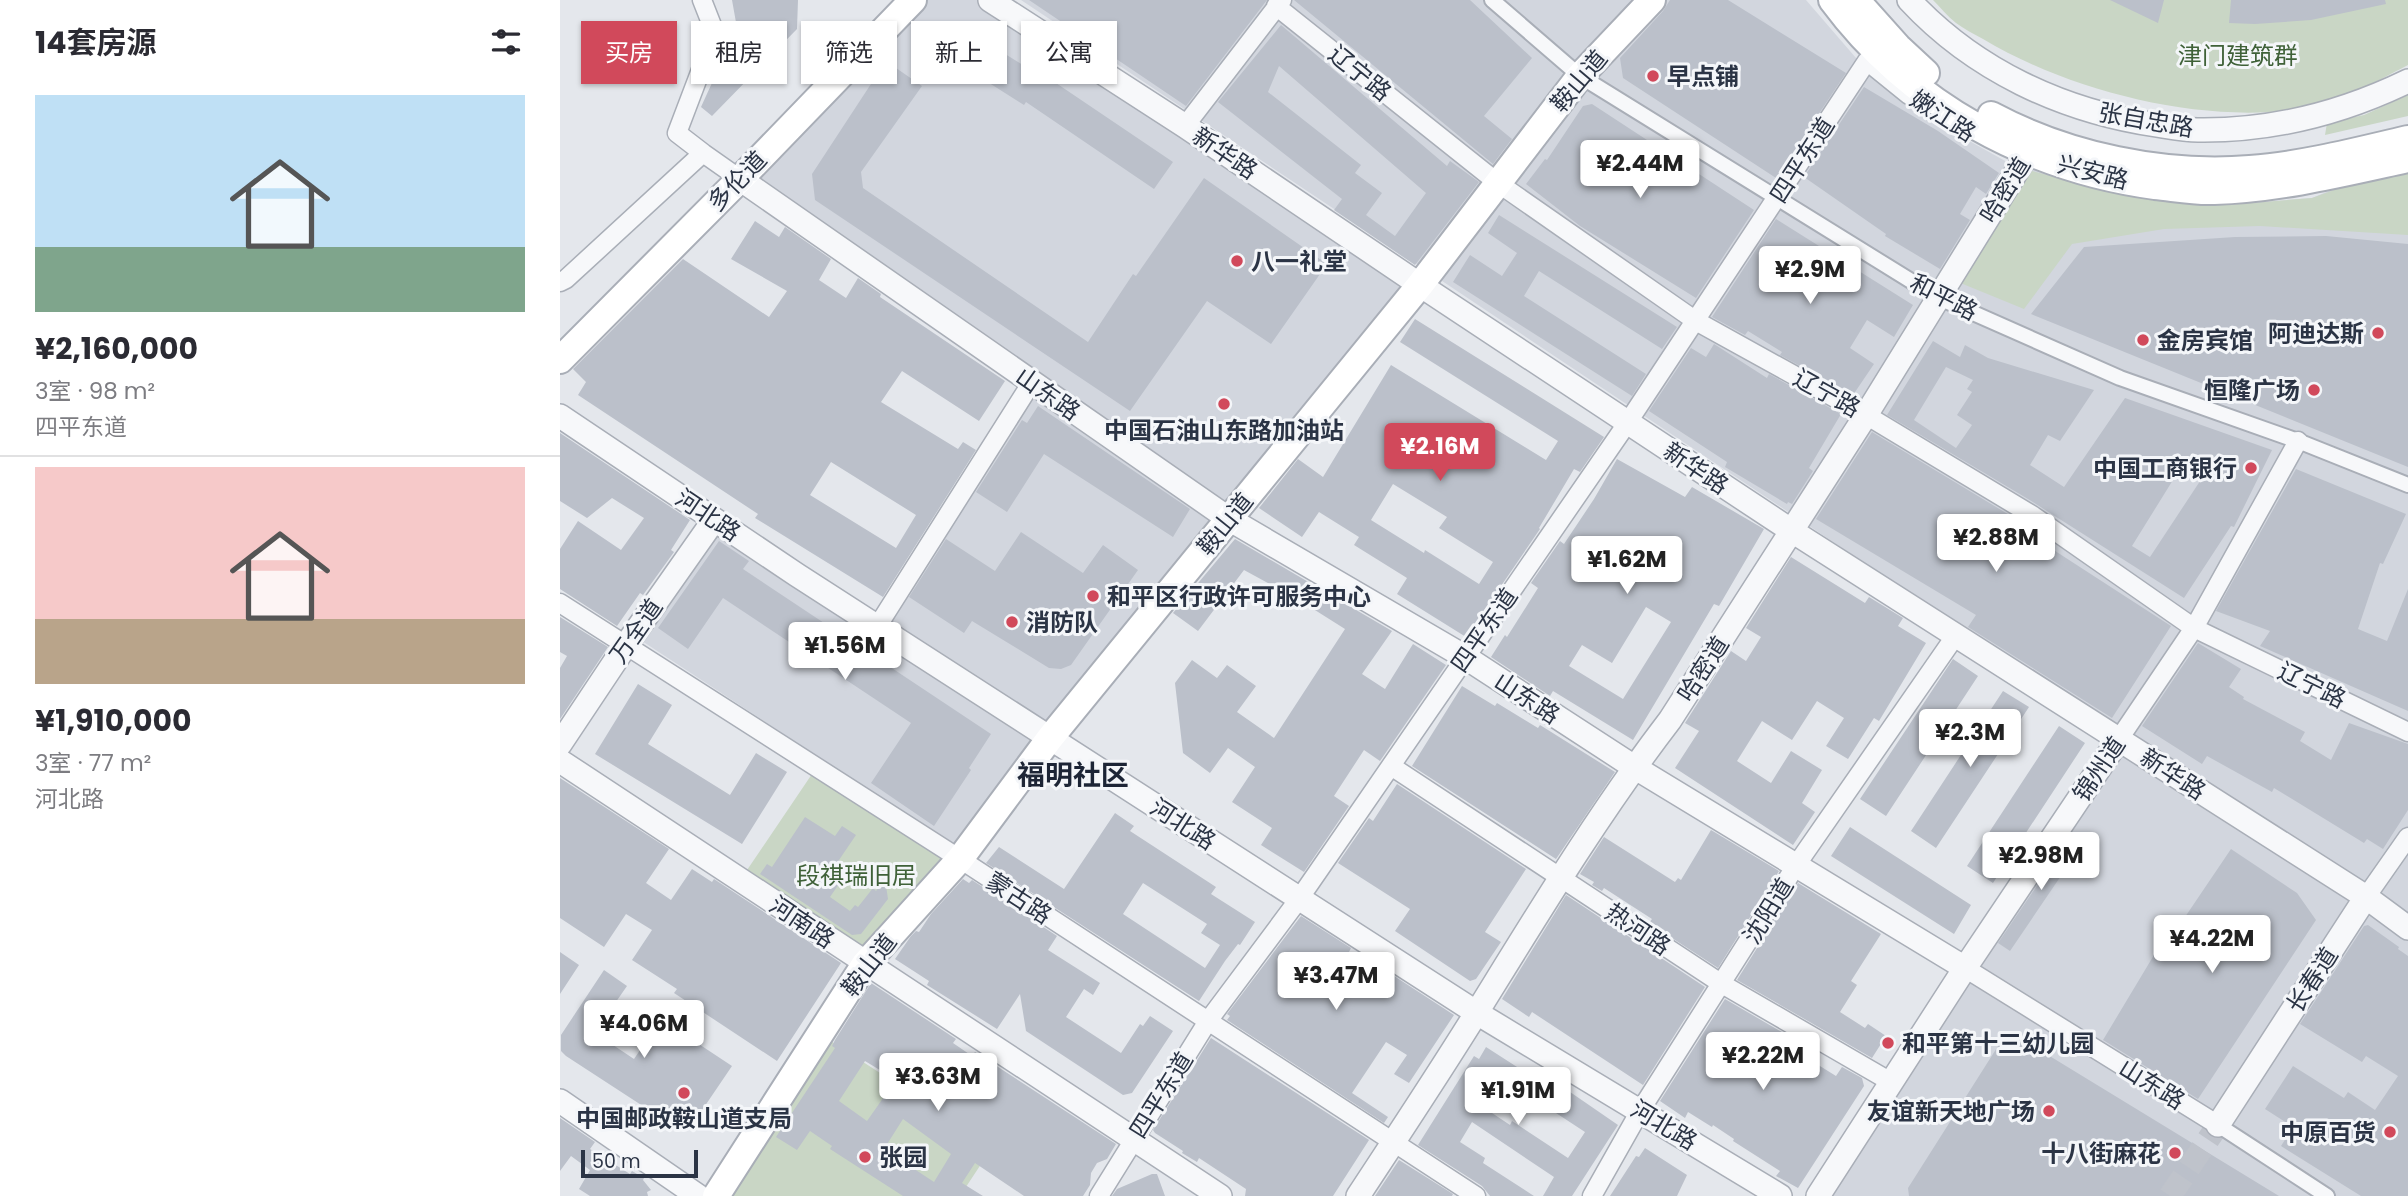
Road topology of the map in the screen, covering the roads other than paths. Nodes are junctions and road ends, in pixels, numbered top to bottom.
1 (702, 0) edge
2 (990, 0) edge
3 (1492, 0) edge
4 (1652, 0) edge
5 (1832, 0) edge
6 (1856, 0) edge
7 (1909, 0) edge
8 (911, 1) edge
9 (1279, 3) edge
10 (1867, 61) joint
11 (1580, 76) junction
12 (2408, 81) edge
13 (1185, 126) junction
14 (2408, 139) edge
15 (2032, 144) junction
16 (703, 153) junction
17 (2408, 159) edge
18 (2283, 175) junction
19 (740, 179) junction
20 (1498, 183) junction
21 (1777, 198) junction
22 (560, 282) edge
23 (1420, 285) junction
24 (1937, 297) junction
25 (1696, 321) junction
26 (560, 360) edge
27 (1032, 382) junction
28 (1866, 415) junction
29 (560, 416) edge
30 (1628, 422) junction
31 (2298, 441) junction
32 (2408, 485) edge
33 (1229, 519) junction
34 (715, 520) junction
35 (1792, 531) junction
36 (560, 603) edge
37 (877, 627) junction
38 (2194, 628) junction
39 (1956, 635) junction
40 (626, 645) junction
41 (1465, 657) junction
42 (2408, 732) edge
43 (1050, 738) junction
44 (2119, 739) junction
45 (560, 744) edge
46 (560, 761) edge
47 (1391, 766) junction
48 (1634, 767) junction
49 (2408, 837) edge
50 (960, 859) junction
51 (1797, 864) junction
52 (1561, 877) junction
53 (2366, 897) junction
54 (1299, 898) junction
55 (2408, 928) edge
56 (865, 964) junction
57 (1965, 968) junction
58 (1722, 984) junction
59 (1477, 1013) junction
60 (1208, 1021) junction
61 (1891, 1082) junction
62 (560, 1101) edge
63 (1640, 1111) junction
64 (2217, 1125) junction
65 (1133, 1139) junction
66 (1395, 1141) junction
67 (698, 1196) edge
68 (716, 1196) edge
69 (1099, 1196) edge
70 (1220, 1196) edge
71 (1358, 1196) edge
72 (1476, 1196) edge
73 (1591, 1196) edge
74 (1780, 1196) edge
75 (1818, 1196) edge
76 (2327, 1196) edge

1 - 16 street
2 - 13 street, 新华路
3 - 11 street, 和平路
4 - 11 main road, 鞍山道
5 - 15 main road, 兴安路
6 - 15 main road, 兴安路
7 - 12 street, 张自忠路
8 - 19 main road, 多伦道
9 - 13 street
9 - 20 street, 辽宁路
10 - 15 street, 嫩江路
10 - 21 street, 四平东道
11 - 20 main road, 鞍山道
11 - 21 street, 和平路
13 - 23 street, 新华路
14 - 18 main road, 兴安路
15 - 18 main road, 兴安路
15 - 24 street, 哈密道
16 - 19 street
16 - 22 street
17 - 18 main road, 兴安路
19 - 26 main road, 多伦道
19 - 27 street, 山东路
20 - 23 main road, 鞍山道
20 - 25 street, 辽宁路
21 - 24 street, 和平路
21 - 25 street, 四平东道
23 - 30 street, 新华路
23 - 33 main road, 鞍山道
24 - 28 street, 哈密道
24 - 31 street, 和平路
25 - 28 street, 辽宁路
25 - 30 street, 四平东道
27 - 33 street, 山东路
27 - 37 street
28 - 35 street, 哈密道
28 - 38 street, 辽宁路
29 - 34 street, 河北路
30 - 35 street, 新华路
30 - 41 street, 四平东道
31 - 32 street, 和平路
31 - 38 street, 锦州道
33 - 41 street, 山东路
33 - 43 main road, 鞍山道
34 - 37 street, 河北路
34 - 40 street, 万全道
35 - 39 street, 新华路
35 - 48 street, 哈密道
36 - 40 street, 蒙古路
37 - 43 street, 河北路
38 - 42 street, 辽宁路
38 - 44 street, 锦州道
39 - 44 street, 新华路
39 - 51 street, 沈阳道
40 - 45 street, 万全道
40 - 50 street, 蒙古路
41 - 47 street, 四平东道
41 - 48 street, 山东路
43 - 50 main road, 鞍山道
43 - 54 street, 河北路
44 - 53 street, 新华路
44 - 57 street, 锦州道
46 - 56 street, 河南路
47 - 52 street, 热河路
47 - 54 street, 四平东道
48 - 51 street, 山东路
48 - 52 street, 哈密道
49 - 53 street, 长春道
50 - 56 main road, 鞍山道
50 - 60 street, 蒙古路
51 - 57 street, 山东路
51 - 58 street, 沈阳道
52 - 58 street, 热河路
52 - 59 street, 哈密道
53 - 55 street, 新华路
53 - 64 street, 长春道
54 - 59 street, 河北路
54 - 60 street, 四平东道
56 - 65 street, 河南路
56 - 68 main road, 鞍山道
57 - 61 street, 锦州道
57 - 64 street, 山东路
58 - 61 street, 热河路
58 - 63 street, 沈阳道
59 - 63 street, 河北路
59 - 66 street, 哈密道
60 - 65 street, 四平东道
60 - 66 street, 蒙古路
61 - 75 street, 锦州道
62 - 67 street
63 - 73 street, 沈阳道
63 - 74 street, 河北路
64 - 76 street, 山东路
65 - 69 street, 四平东道
65 - 70 street, 河南路
66 - 71 street, 哈密道
66 - 72 street, 蒙古路

